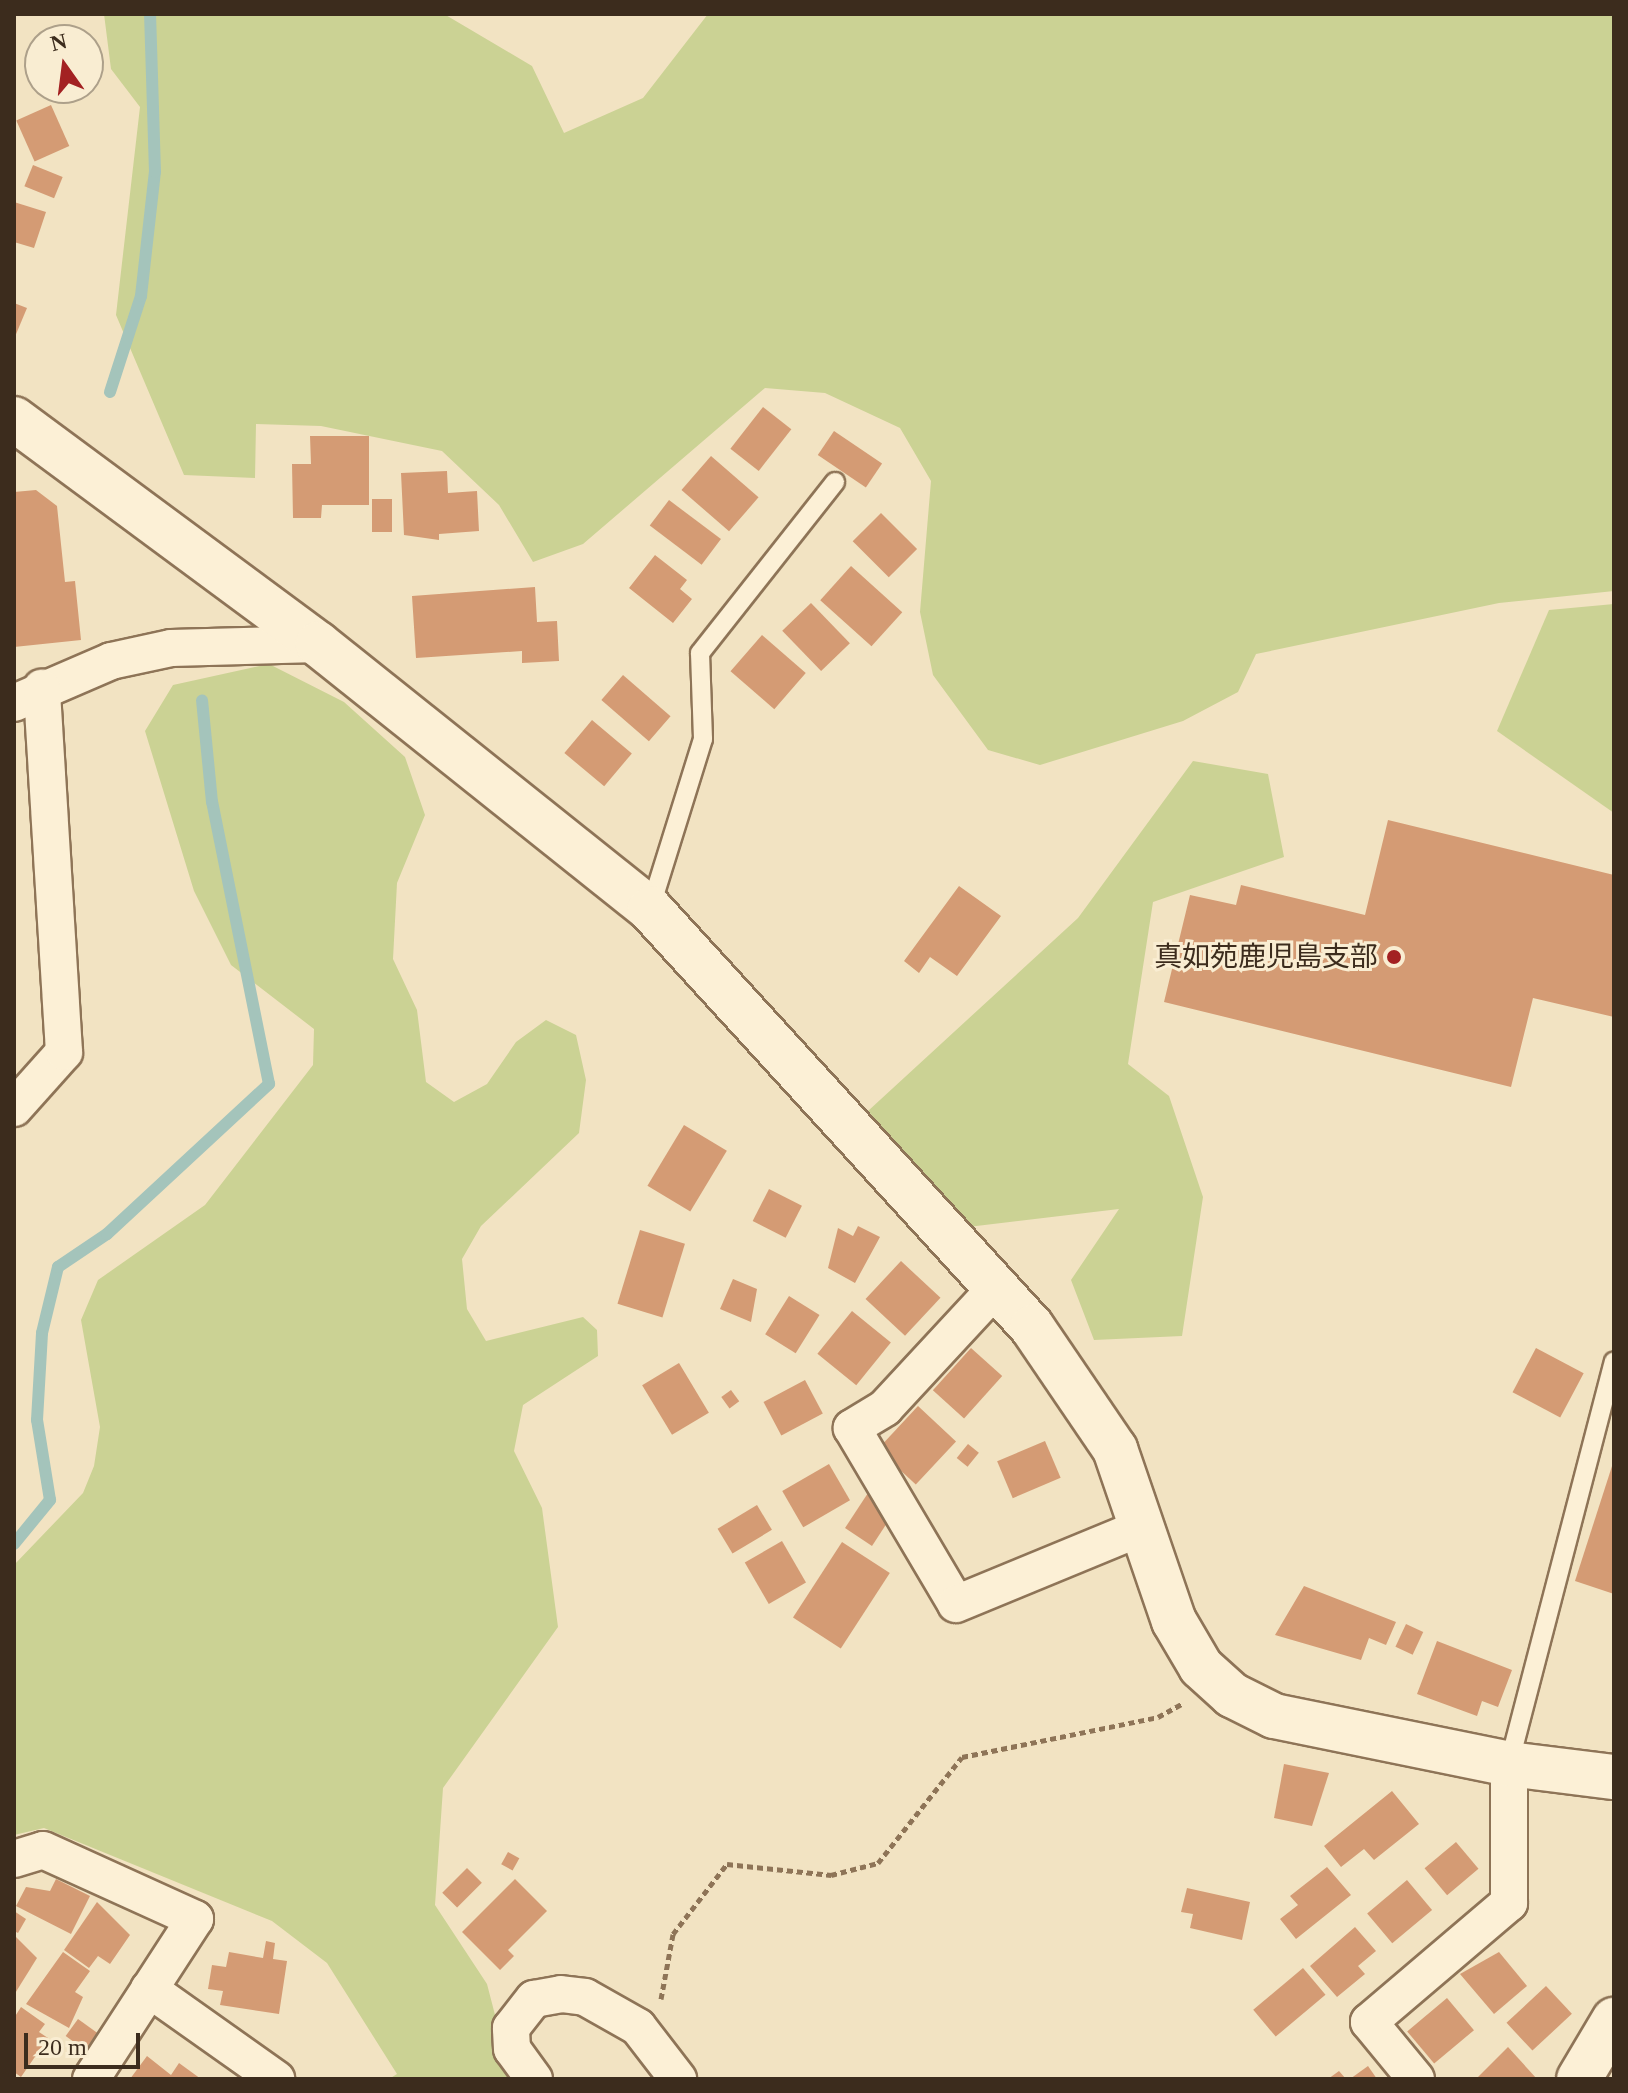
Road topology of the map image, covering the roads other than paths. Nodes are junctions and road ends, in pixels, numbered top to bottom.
1 (14, 419) edge
2 (835, 482) dead end
3 (318, 644) junction
4 (28, 695) edge
5 (650, 909) junction
6 (14, 1108) edge
7 (996, 1288) junction
8 (1614, 1361) edge
9 (1143, 1527) junction
10 (1509, 1764) junction
11 (1614, 1777) edge
12 (14, 1859) edge
13 (149, 1989) junction
14 (1614, 2020) edge
15 (91, 2079) edge
16 (276, 2079) edge
17 (534, 2079) edge
18 (678, 2079) edge
19 (1416, 2079) edge
20 (1579, 2079) edge

1 - 3 street
2 - 5 lane
3 - 4 street
3 - 5 street
4 - 6 street
5 - 7 street
7 - 9 street
7 - 9 street
8 - 10 lane
9 - 10 street
10 - 11 street
10 - 19 street
12 - 13 street
13 - 15 street
13 - 16 street
14 - 20 street
17 - 18 street

